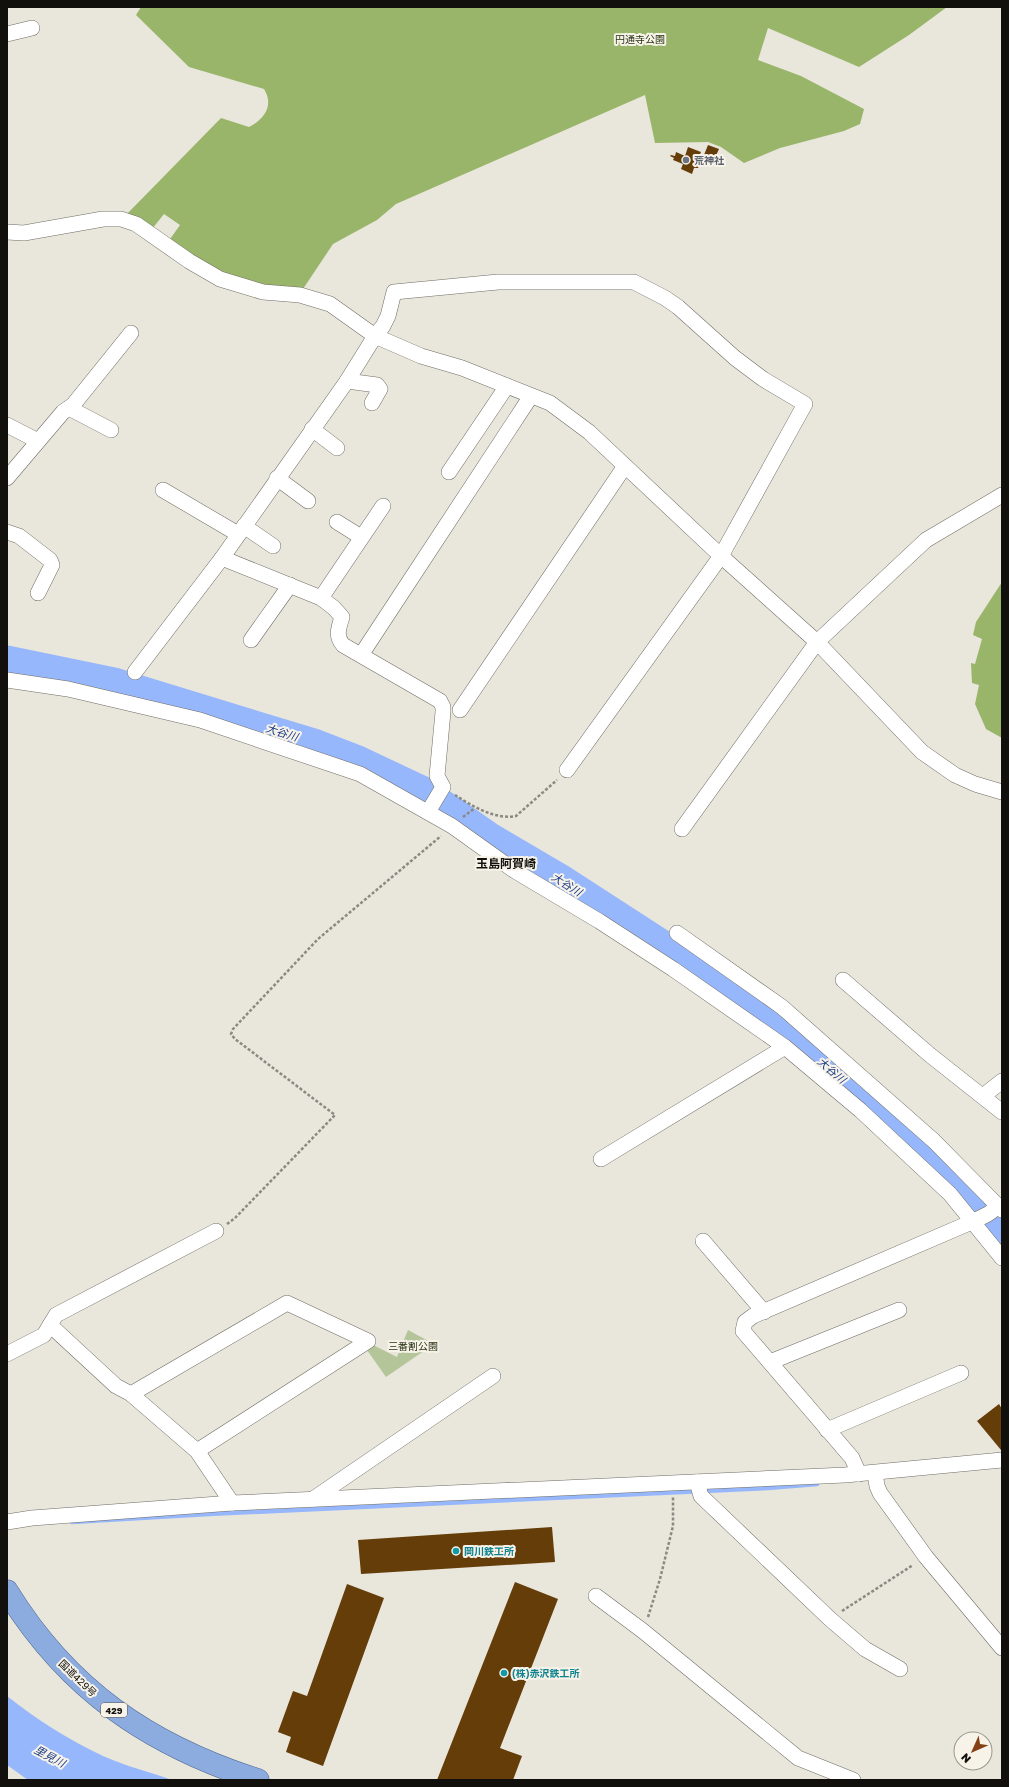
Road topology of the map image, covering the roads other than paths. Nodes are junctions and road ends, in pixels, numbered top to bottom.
1 (32, 28) dead end
2 (7, 34) edge
3 (7, 232) edge
4 (131, 333) dead end
5 (375, 336) junction
6 (347, 381) junction
7 (507, 386) junction
8 (531, 396) junction
9 (372, 402) dead end
10 (69, 408) junction
11 (7, 425) edge
12 (312, 429) junction
13 (110, 430) dead end
14 (38, 441) junction
15 (337, 448) dead end
16 (625, 466) junction
17 (449, 472) dead end
18 (7, 478) edge
19 (277, 478) junction
20 (163, 490) dead end
21 (1002, 495) edge
22 (308, 500) dead end
23 (383, 506) dead end
24 (337, 522) dead end
25 (241, 530) junction
26 (7, 532) edge
27 (361, 537) junction
28 (273, 546) dead end
29 (720, 556) junction
30 (222, 558) junction
31 (290, 585) junction
32 (38, 593) dead end
33 (321, 598) junction
34 (251, 640) dead end
35 (817, 642) junction
36 (361, 655) junction
37 (135, 672) dead end
38 (7, 680) edge
39 (460, 710) dead end
40 (567, 770) road end
41 (1002, 792) edge
42 (428, 812) junction
43 (682, 829) dead end
44 (677, 933) dead end
45 (843, 980) dead end
46 (785, 1047) junction
47 (1002, 1081) edge
48 (983, 1096) junction
49 (1002, 1112) edge
50 (601, 1159) dead end
51 (1001, 1207) edge
52 (974, 1221) junction
53 (216, 1231) road end
54 (703, 1241) dead end
55 (1002, 1258) edge
56 (899, 1310) dead end
57 (764, 1312) junction
58 (50, 1325) junction
59 (7, 1354) edge
60 (770, 1362) junction
61 (962, 1373) dead end
62 (493, 1376) dead end
63 (131, 1394) junction
64 (827, 1430) junction
65 (196, 1451) junction
66 (1002, 1460) edge
67 (859, 1474) junction
68 (876, 1479) junction
69 (699, 1488) junction
70 (313, 1500) junction
71 (232, 1503) junction
72 (7, 1522) edge
73 (7, 1591) edge
74 (596, 1596) dead end
75 (1002, 1648) edge
76 (900, 1669) dead end
77 (258, 1780) edge
78 (853, 1780) edge

1 - 2 street
3 - 5 street
4 - 10 street
5 - 6 street
5 - 7 street
5 - 29 street
6 - 9 street
6 - 12 street
7 - 8 street
7 - 17 street
8 - 16 street
8 - 36 street
10 - 13 street
10 - 14 street
11 - 14 street
12 - 15 street
12 - 19 street
14 - 18 street
16 - 29 street
16 - 39 street
19 - 22 street
19 - 25 street
20 - 25 street
21 - 35 street
23 - 27 street
24 - 27 street
25 - 28 street
25 - 30 street
26 - 32 street
27 - 33 street
29 - 35 street
29 - 40 street
30 - 31 street
30 - 37 street
31 - 33 street
31 - 34 street
33 - 36 street
35 - 41 street
35 - 43 street
36 - 42 street
38 - 42 street
42 - 46 street
44 - 51 street
45 - 48 street
46 - 50 street
46 - 52 street
47 - 48 street
48 - 49 street
51 - 52 street
52 - 55 street
52 - 57 street
53 - 58 street
54 - 57 street
56 - 60 street
57 - 60 street
58 - 59 street
58 - 63 street
60 - 64 street
61 - 64 street
62 - 70 street
63 - 65 street
63 - 65 street
64 - 67 street
65 - 71 street
66 - 68 street
67 - 68 street
67 - 69 street
68 - 75 street
69 - 70 street
69 - 76 street
70 - 71 street
71 - 72 street
73 - 77 highway, 国道429号 / 429
74 - 78 street

